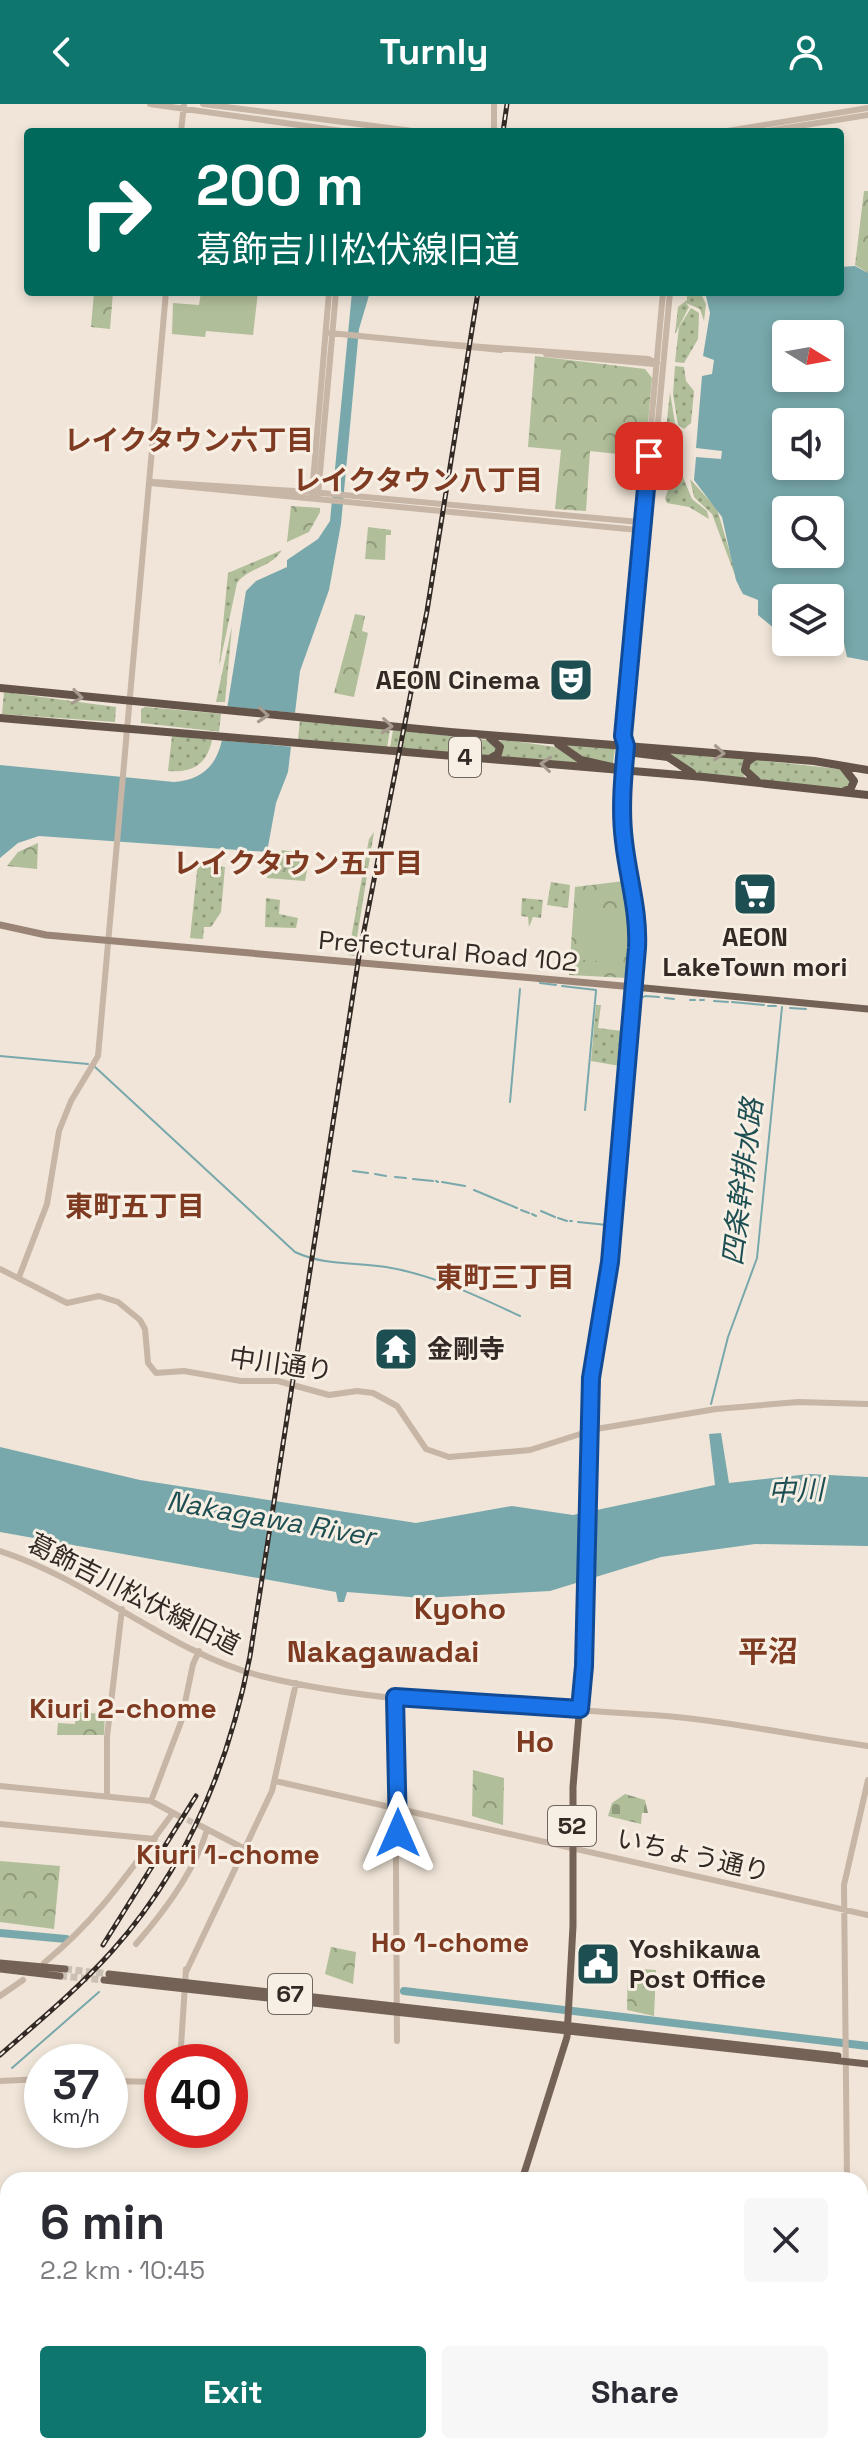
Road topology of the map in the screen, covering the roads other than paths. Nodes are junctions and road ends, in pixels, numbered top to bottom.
1 (150, 104) edge
2 (203, 104) edge
3 (494, 104) edge
4 (183, 107) edge
5 (868, 108) edge
6 (868, 115) edge
7 (181, 128) edge
8 (333, 128) edge
9 (336, 128) edge
10 (494, 128) edge
11 (746, 128) edge
12 (786, 128) edge
13 (166, 296) edge
14 (329, 296) edge
15 (335, 296) edge
16 (663, 296) edge
17 (669, 296) edge
18 (329, 333) junction
19 (660, 364) junction
20 (150, 483) junction
21 (315, 493) junction
22 (315, 501) junction
23 (646, 527) junction
24 (0, 688) edge
25 (130, 703) junction
26 (0, 718) edge
27 (128, 727) junction
28 (450, 732) junction
29 (542, 740) junction
30 (626, 746) junction
31 (756, 756) junction
32 (486, 759) junction
33 (819, 762) junction
34 (868, 770) edge
35 (624, 771) junction
36 (704, 777) junction
37 (781, 787) junction
38 (840, 793) junction
39 (868, 795) edge
40 (0, 925) edge
41 (108, 940) junction
42 (634, 987) junction
43 (868, 1009) edge
44 (0, 1269) edge
45 (19, 1277) junction
46 (868, 1404) edge
47 (0, 1551) edge
48 (122, 1609) junction
49 (199, 1651) junction
50 (296, 1683) junction
51 (395, 1697) junction
52 (580, 1709) junction
53 (868, 1746) edge
54 (868, 1780) edge
55 (275, 1781) junction
56 (0, 1786) edge
57 (107, 1796) junction
58 (151, 1801) junction
59 (398, 1808) junction
60 (0, 1824) edge
61 (155, 1839) junction
62 (572, 1848) junction
63 (245, 1849) junction
64 (844, 1909) junction
65 (868, 1915) edge
66 (136, 1944) dead end
67 (44, 1963) dead end
68 (0, 1966) edge
69 (63, 1972) tunnel mouth
70 (106, 1977) tunnel mouth
71 (23, 1980) dead end
72 (184, 1985) junction
73 (0, 1996) edge
74 (397, 2002) junction
75 (568, 2026) junction
76 (397, 2041) dead end
77 (181, 2044) edge
78 (847, 2057) junction
79 (868, 2061) edge
80 (24, 2080) edge
81 (0, 2081) edge
82 (524, 2172) edge
83 (847, 2172) edge

1 - 4 street
2 - 9 street
3 - 10 street
4 - 7 street
4 - 8 street
5 - 11 street
6 - 12 street
13 - 20 street
14 - 18 street
15 - 18 street
16 - 19 street
17 - 19 street
18 - 19 street
18 - 21 street
19 - 23 street
20 - 21 street
20 - 22 street
20 - 25 street
21 - 22 street
21 - 23 street
22 - 23 street
23 - 30 street
24 -> 25 highway, 4
25 - 27 street
25 -> 28 highway, 4
26 - 27 highway, 4
27 - 32 highway, 4
27 - 41 street
28 - 29 highway, 4
28 - 32 highway, 4
29 - 30 highway, 4
29 - 35 highway, 4
30 -> 31 highway, 4
30 - 35 street
30 - 36 highway, 4
31 - 33 highway, 4
31 - 37 highway, 4
35 -> 32 highway, 4
33 - 34 highway, 4
33 - 38 highway, 4
35 - 36 highway, 4
35 - 42 street
36 - 37 highway, 4
37 - 38 highway, 4
38 - 39 highway, 4
40 - 41 main road, Prefectural Road 102
41 - 42 main road, Prefectural Road 102
41 - 45 street
42 - 43 main road
42 - 52 main road, 52, bridge
44 - 45 street, 中川通り
45 - 46 street, 中川通り
47 - 48 street, 葛飾吉川松伏線旧道
48 - 49 street, 葛飾吉川松伏線旧道
48 - 57 street
49 - 50 street, 葛飾吉川松伏線旧道
49 - 58 street
50 - 51 street, 葛飾吉川松伏線旧道
50 - 55 street
51 - 52 street, 葛飾吉川松伏線旧道
51 - 59 street
52 - 53 street, 葛飾吉川松伏線旧道
52 - 62 main road, 52
54 - 64 street
55 - 59 street, いちょう通り
55 - 63 street
56 - 57 street
57 - 58 street
58 - 61 street
59 - 62 street, いちょう通り
59 - 74 street
60 - 61 street
61 - 67 street
62 - 64 street, いちょう通り
62 - 75 main road, 52
63 - 66 street
63 - 72 street
64 - 65 street, いちょう通り
64 - 78 street
68 - 69 main road
70 - 72 main road, 67
71 - 73 street
72 - 74 main road, 67
72 - 77 street
74 - 75 main road, 67
74 - 76 street
75 - 78 main road
75 - 82 main road, 52
78 - 79 main road
78 - 83 street
80 - 81 street

